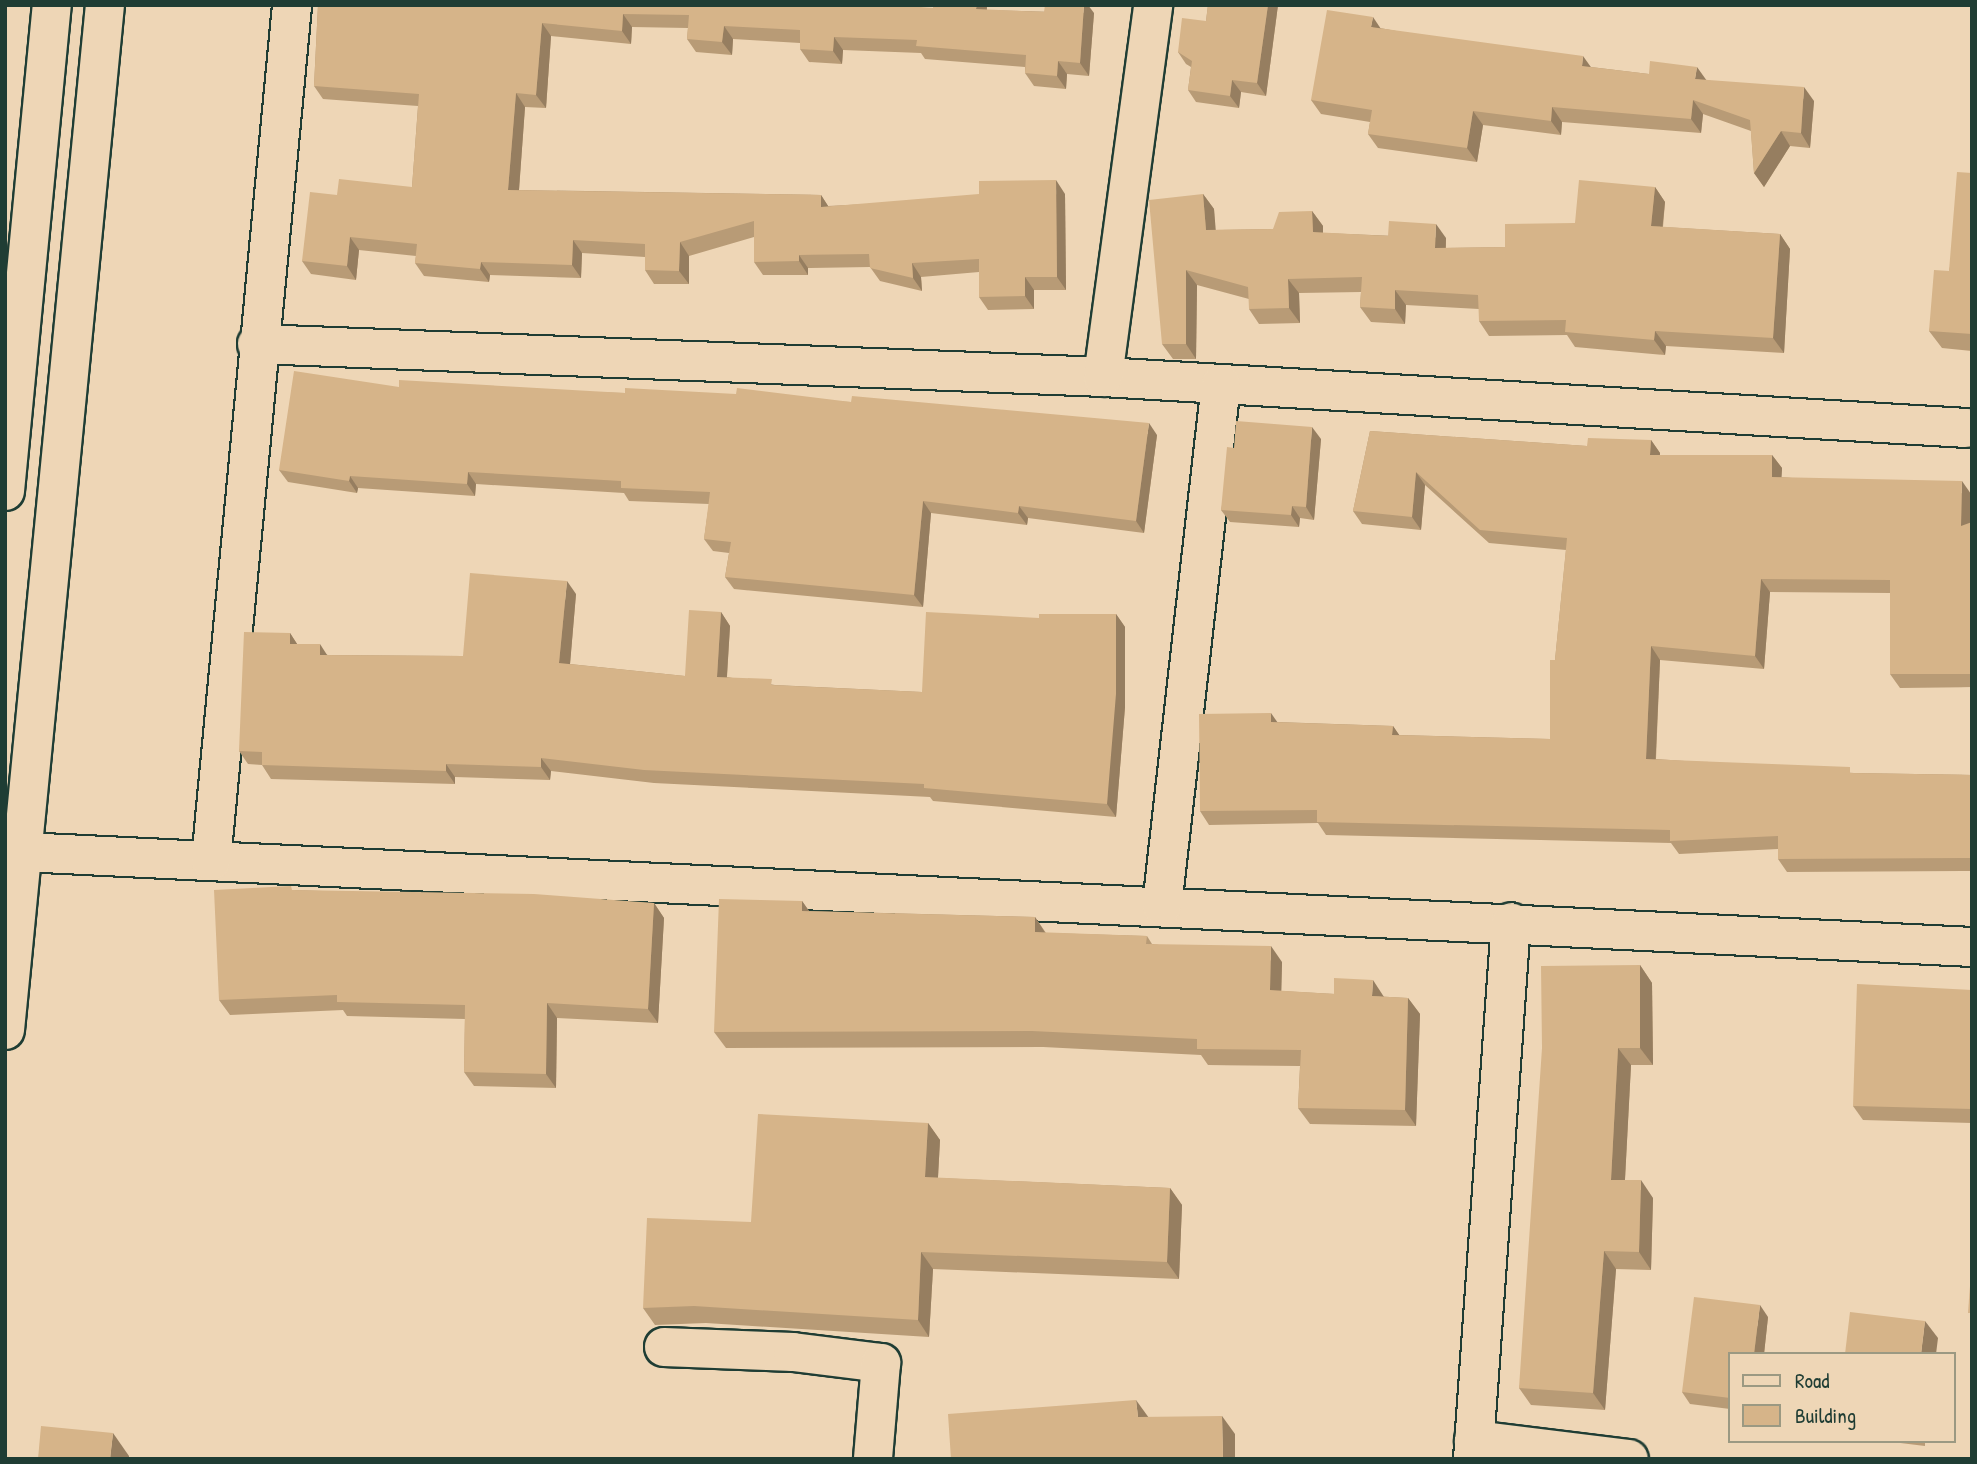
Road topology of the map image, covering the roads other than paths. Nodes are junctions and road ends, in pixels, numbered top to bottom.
1 (52, 5) edge
2 (105, 5) edge
3 (292, 5) edge
4 (1153, 5) edge
5 (257, 344) junction
6 (1103, 377) junction
7 (1221, 384) junction
8 (1966, 428) dead end
9 (5, 491) edge
10 (23, 852) junction
11 (211, 861) junction
12 (1162, 906) junction
13 (1511, 922) junction
14 (1972, 947) edge
15 (5, 1030) edge
16 (664, 1347) dead end
17 (1474, 1450) edge
18 (873, 1459) edge
19 (1629, 1459) edge

1 - 9 street
2 - 10 street
3 - 5 street
4 - 6 street
5 - 6 street
5 - 11 street
6 - 7 street
7 - 8 street
7 - 12 street
10 - 11 street
10 - 15 street
11 - 12 street
12 - 13 street
13 - 14 street
13 - 17 street
16 - 18 street
17 - 19 street

